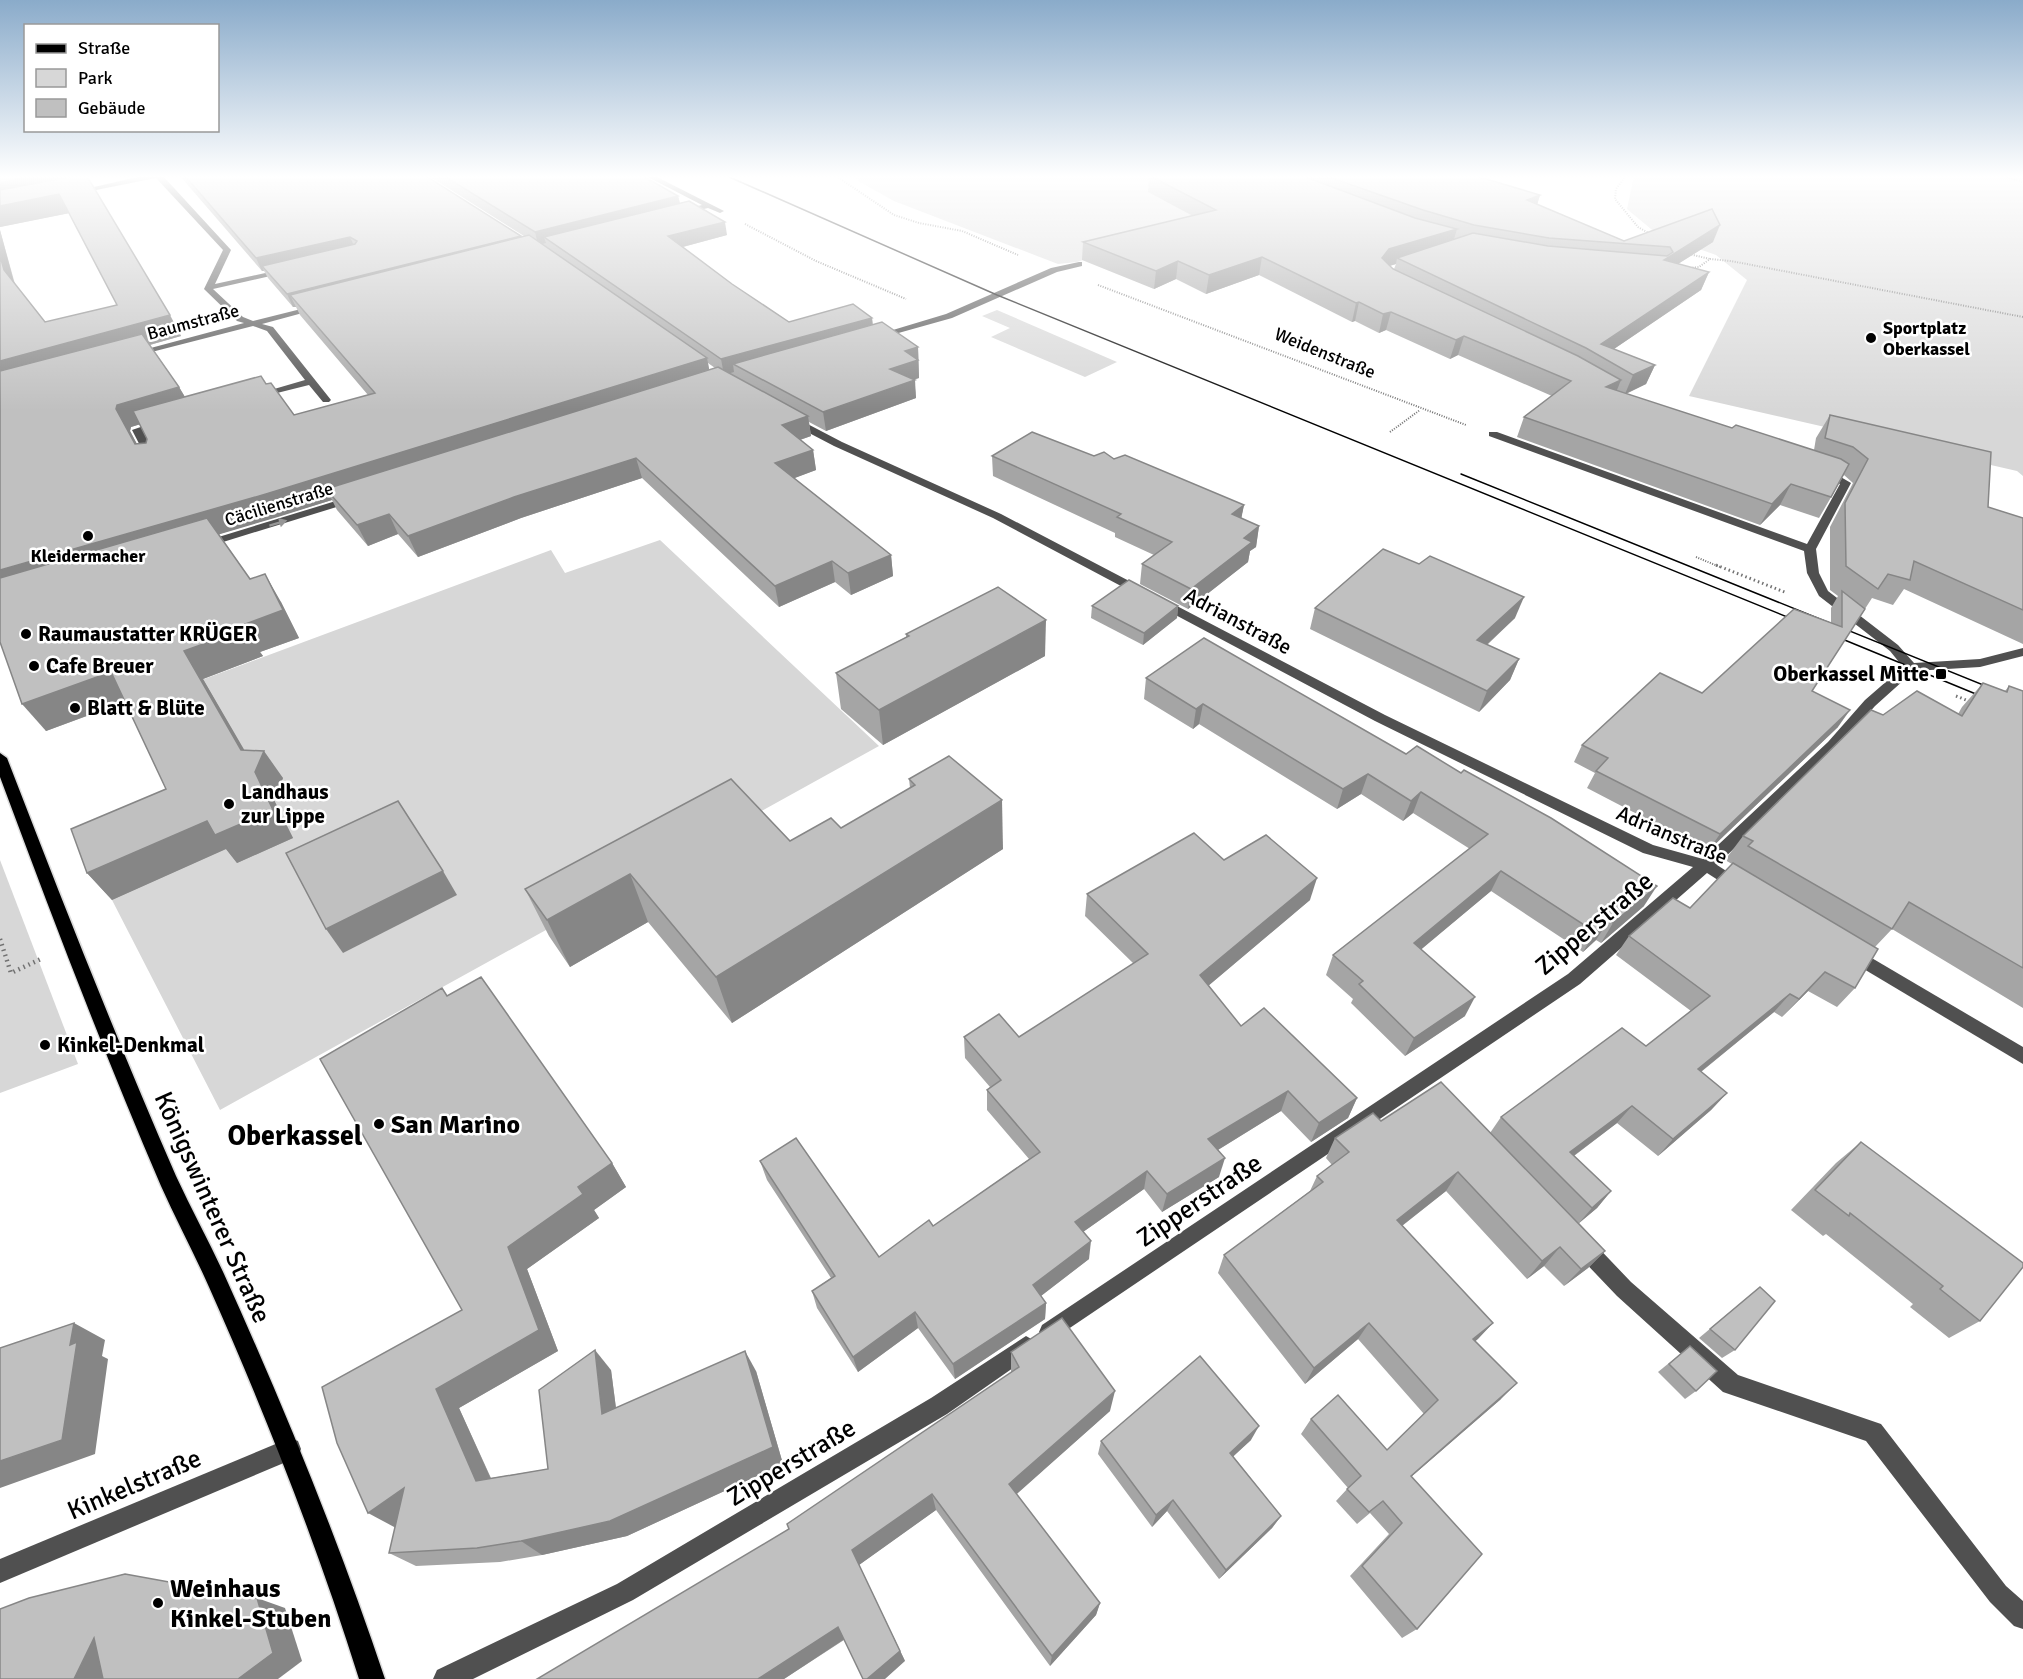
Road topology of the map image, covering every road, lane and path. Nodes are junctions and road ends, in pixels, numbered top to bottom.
1 (225, 254) edge
2 (803, 254) edge
3 (1017, 254) edge
4 (1691, 254) edge
5 (1710, 259) junction
6 (1080, 264) dead end
7 (299, 267) edge
8 (1689, 268) edge
9 (1054, 270) junction
10 (209, 288) junction
11 (331, 303) edge
12 (949, 316) junction
13 (2023, 317) edge
14 (251, 323) junction
15 (870, 338) edge
16 (127, 357) edge
17 (312, 381) junction
18 (246, 400) edge
19 (326, 400) dead end
20 (1421, 409) junction
21 (778, 412) edge
22 (170, 421) edge
23 (1390, 432) dead end
24 (1493, 434) joint
25 (154, 463) edge
26 (1811, 467) edge
27 (364, 495) edge
28 (193, 548) edge
29 (1810, 549) junction
30 (1696, 557) dead end
31 (1842, 608) junction
32 (2023, 652) edge
33 (1908, 671) junction
34 (1980, 706) edge
35 (0, 758) edge
36 (1705, 865) junction
37 (1746, 890) edge
38 (0, 939) edge
39 (1838, 945) edge
40 (38, 960) dead end
41 (2023, 1056) edge
42 (1424, 1082) junction
43 (1440, 1099) edge
44 (1569, 1231) edge
45 (290, 1449) junction
46 (0, 1571) edge
47 (2023, 1617) edge
48 (372, 1679) edge
49 (446, 1679) edge

1 - 10 street
2 - 12 path
3 - 9 path, Weidenstraße
4 - 5 path
5 - 8 path
5 - 13 path
6 - 9 street
7 - 10 street
9 - 12 street
9 - 20 path, Weidenstraße
10 - 14 street
11 - 14 street, Baumstraße
12 - 15 street
14 - 16 street, Baumstraße
14 - 17 street
17 - 18 street
17 - 19 street
20 - 23 path
20 - 24 path, Weidenstraße
21 - 36 street, Adrianstraße
22 - 25 street
24 - 29 street
26 - 29 street
28 -> 27 street, Cäcilienstraße
29 - 31 street
30 - 31 path
31 - 33 street
32 - 33 street
33 - 34 path
33 - 36 street, Zipperstraße
35 - 45 main road, Königswinterer Straße
36 - 37 street, Adrianstraße
36 - 42 street, Zipperstraße
38 - 40 path
39 - 41 street
42 - 43 street
42 - 49 street, Zipperstraße
44 - 47 street
45 - 46 street, Kinkelstraße
45 - 48 main road, Königswinterer Straße

